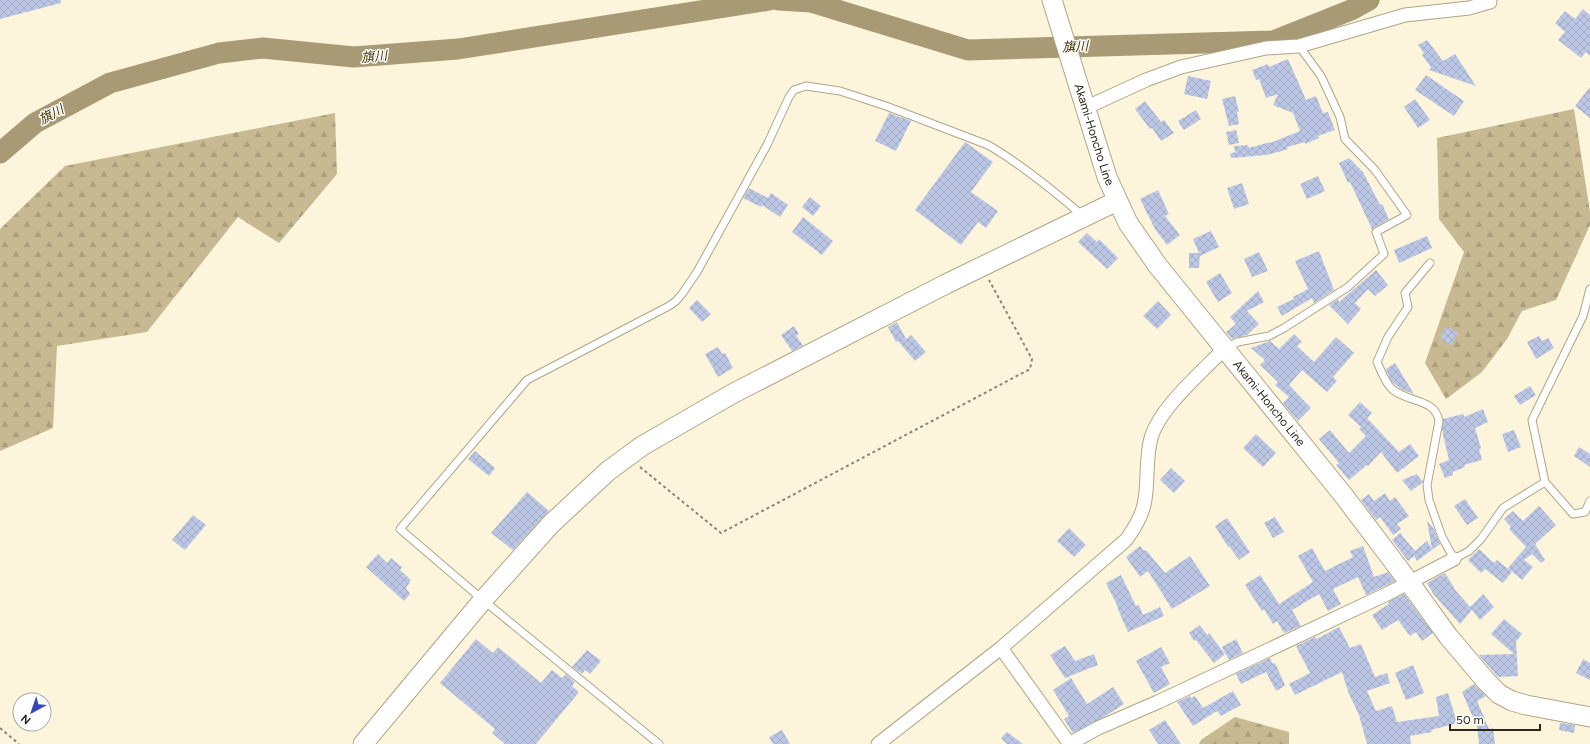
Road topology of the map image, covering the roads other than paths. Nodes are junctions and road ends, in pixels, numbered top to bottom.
1 (1052, 0) edge
2 (1490, 2) dead end
3 (1299, 46) junction
4 (1083, 102) junction
5 (1117, 201) junction
6 (1083, 217) junction
7 (1430, 263) dead end
8 (1590, 289) edge
9 (1225, 348) junction
10 (1545, 482) junction
11 (1590, 501) edge
12 (1454, 559) junction
13 (1409, 582) junction
14 (483, 600) junction
15 (1001, 648) junction
16 (1590, 717) edge
17 (1069, 743) edge
18 (363, 744) edge
19 (659, 744) edge
20 (878, 744) edge

1 - 4 street, Akami-Honcho Line
2 - 3 street
3 - 4 street
3 - 9 lane
4 - 5 street, Akami-Honcho Line
5 - 6 street
5 - 9 street, Akami-Honcho Line
6 - 14 street
6 - 14 lane
7 - 12 lane
8 - 10 lane
9 - 13 street, Akami-Honcho Line
9 - 15 street
10 - 11 lane
10 - 12 lane
12 - 13 street
13 - 16 street, Akami-Honcho Line
13 - 17 street
14 - 18 street
14 - 19 lane
15 - 17 street
15 - 20 street

